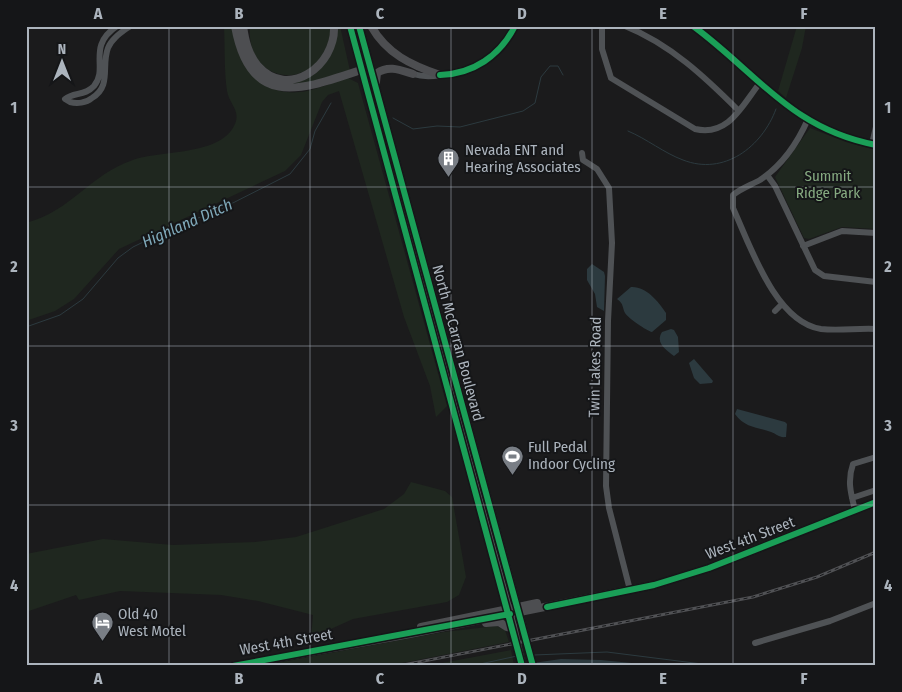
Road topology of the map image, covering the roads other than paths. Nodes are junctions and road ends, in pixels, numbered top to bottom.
1 (117, 26) edge
2 (130, 26) edge
3 (235, 26) edge
4 (244, 26) edge
5 (334, 26) edge
6 (350, 26) edge
7 (359, 26) edge
8 (371, 26) edge
9 (515, 26) edge
10 (602, 26) edge
11 (625, 26) edge
12 (693, 26) edge
13 (361, 70) junction
14 (412, 74) joint
15 (440, 75) junction
16 (759, 84) junction
17 (377, 92) junction
18 (739, 111) junction
19 (808, 120) junction
20 (876, 127) edge
21 (874, 144) edge
22 (582, 153) dead end
23 (767, 174) junction
24 (876, 233) edge
25 (803, 246) junction
26 (876, 282) edge
27 (782, 304) junction
28 (775, 311) dead end
29 (876, 329) edge
30 (474, 446) junction
31 (464, 450) junction
32 (876, 457) edge
33 (876, 490) edge
34 (852, 498) junction
35 (876, 502) edge
36 (855, 510) junction
37 (630, 590) junction
38 (876, 603) edge
39 (547, 607) junction
40 (519, 610) junction
41 (509, 611) junction
42 (459, 624) junction
43 (523, 625) junction
44 (510, 627) junction
45 (755, 643) dead end
46 (344, 646) junction
47 (233, 666) edge
48 (522, 666) edge
49 (533, 666) edge

1 - 2 street
3 - 13 main road
4 - 5 main road
6 - 13 main road, North McCarran Boulevard
7 - 17 main road, North McCarran Boulevard
8 - 15 main road
9 - 15 street
10 - 18 street
11 - 18 street
12 - 16 street
13 - 31 main road, North McCarran Boulevard
14 - 15 street
14 - 17 main road
16 - 18 street
16 - 19 street
17 - 30 main road, North McCarran Boulevard
19 - 21 street
19 - 23 street
20 - 21 street
22 - 37 street, Twin Lakes Road
23 - 25 street
23 - 27 street
24 - 25 street
25 - 26 street
27 - 28 street
27 - 29 street
30 - 31 main road
30 - 40 main road, North McCarran Boulevard
31 - 41 main road, North McCarran Boulevard
32 - 34 street
33 - 34 street
34 - 36 street
35 - 36 main road, West 4th Street
36 - 37 main road, West 4th Street
37 - 39 main road, West 4th Street
37 - 40 main road, West 4th Street
38 - 45 street
39 - 40 main road, West 4th Street
39 - 43 main road
40 - 41 main road, West 4th Street
40 - 43 main road, North McCarran Boulevard
41 - 42 main road, West 4th Street
41 - 44 main road, North McCarran Boulevard
41 - 46 main road, West 4th Street
42 - 44 main road
42 - 46 main road, West 4th Street
43 - 49 main road, North McCarran Boulevard, bridge
44 - 48 main road, North McCarran Boulevard, bridge
46 - 47 main road, West 4th Street

